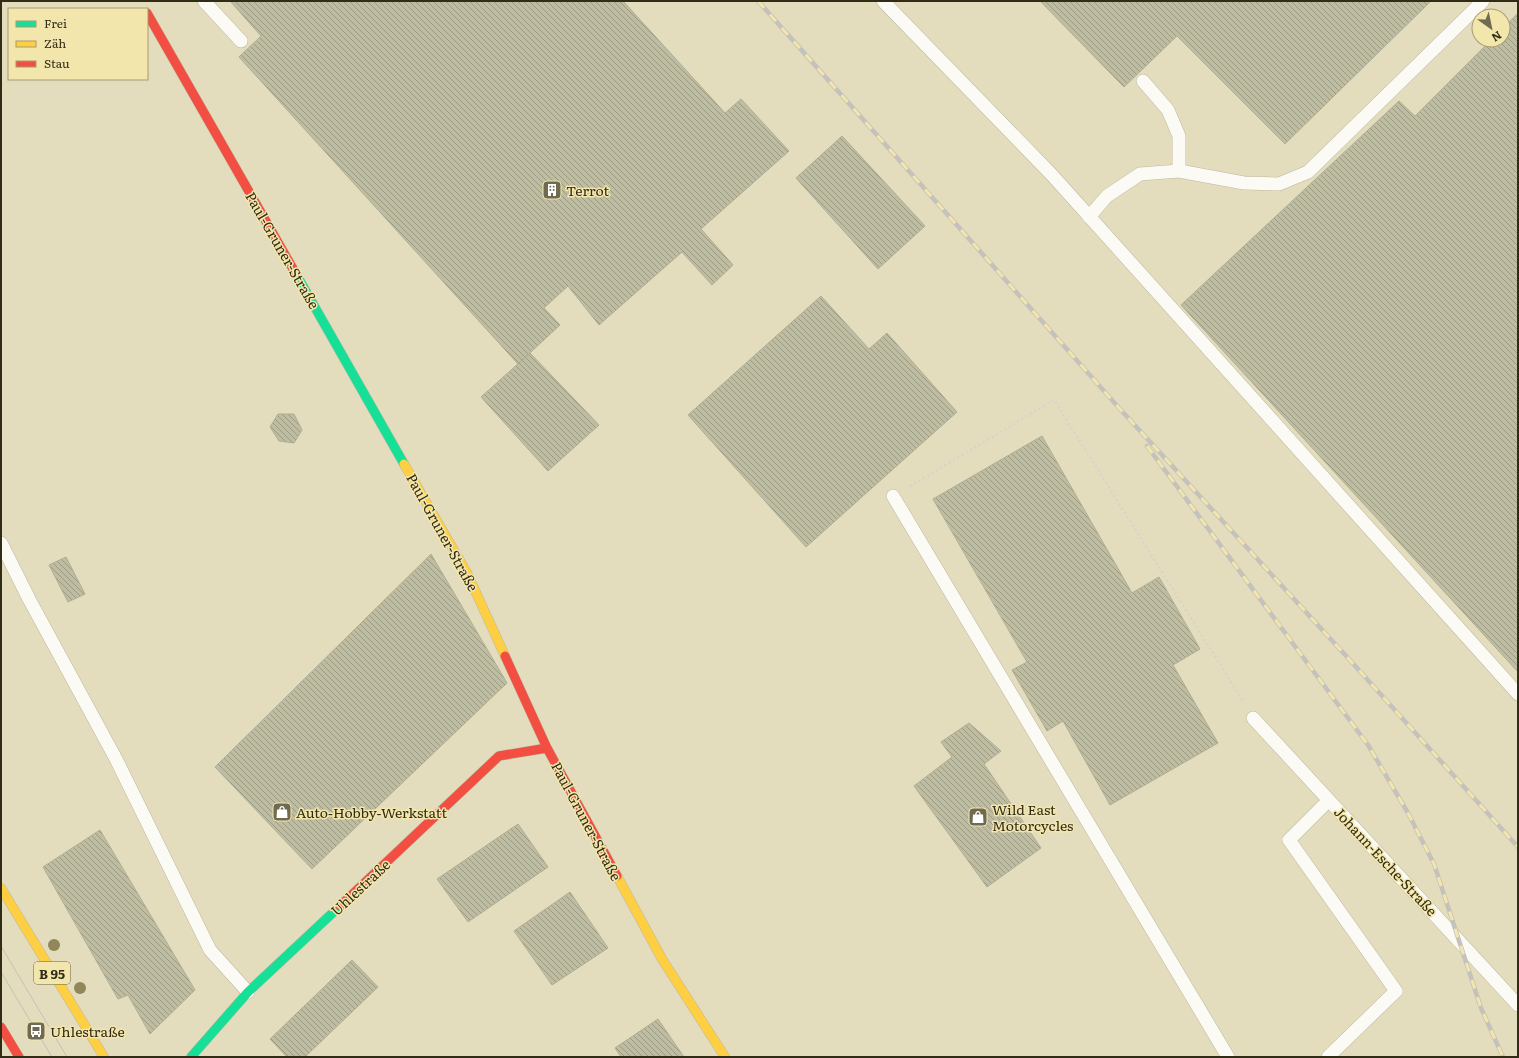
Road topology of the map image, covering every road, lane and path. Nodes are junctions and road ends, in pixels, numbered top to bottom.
1 (204, 1) edge
2 (883, 1) edge
3 (1483, 1) edge
4 (148, 14) edge
5 (241, 41) dead end
6 (1142, 81) dead end
7 (1179, 171) junction
8 (1089, 217) junction
9 (893, 496) joint
10 (1, 543) edge
11 (1518, 694) edge
12 (1253, 718) joint
13 (548, 748) junction
14 (1329, 800) junction
15 (1, 888) edge
16 (248, 992) junction
17 (1518, 1005) edge
18 (1, 1027) edge
19 (19, 1057) edge
20 (104, 1057) edge
21 (191, 1057) edge
22 (725, 1057) edge
23 (1228, 1057) edge
24 (1328, 1057) edge

1 - 5 lane
2 - 8 lane
3 - 7 lane
4 - 13 street, Paul-Gruner-Straße
6 - 7 lane
7 - 8 lane
8 - 11 lane
9 - 12 path
9 - 23 lane
10 - 16 lane
12 - 14 lane, Johann-Esche-Straße
13 - 16 street, Uhlestraße
13 - 22 street, Paul-Gruner-Straße
14 - 17 lane, Johann-Esche-Straße
14 - 24 lane
15 - 20 street, B 95
16 - 21 street, Uhlestraße
18 - 19 street

